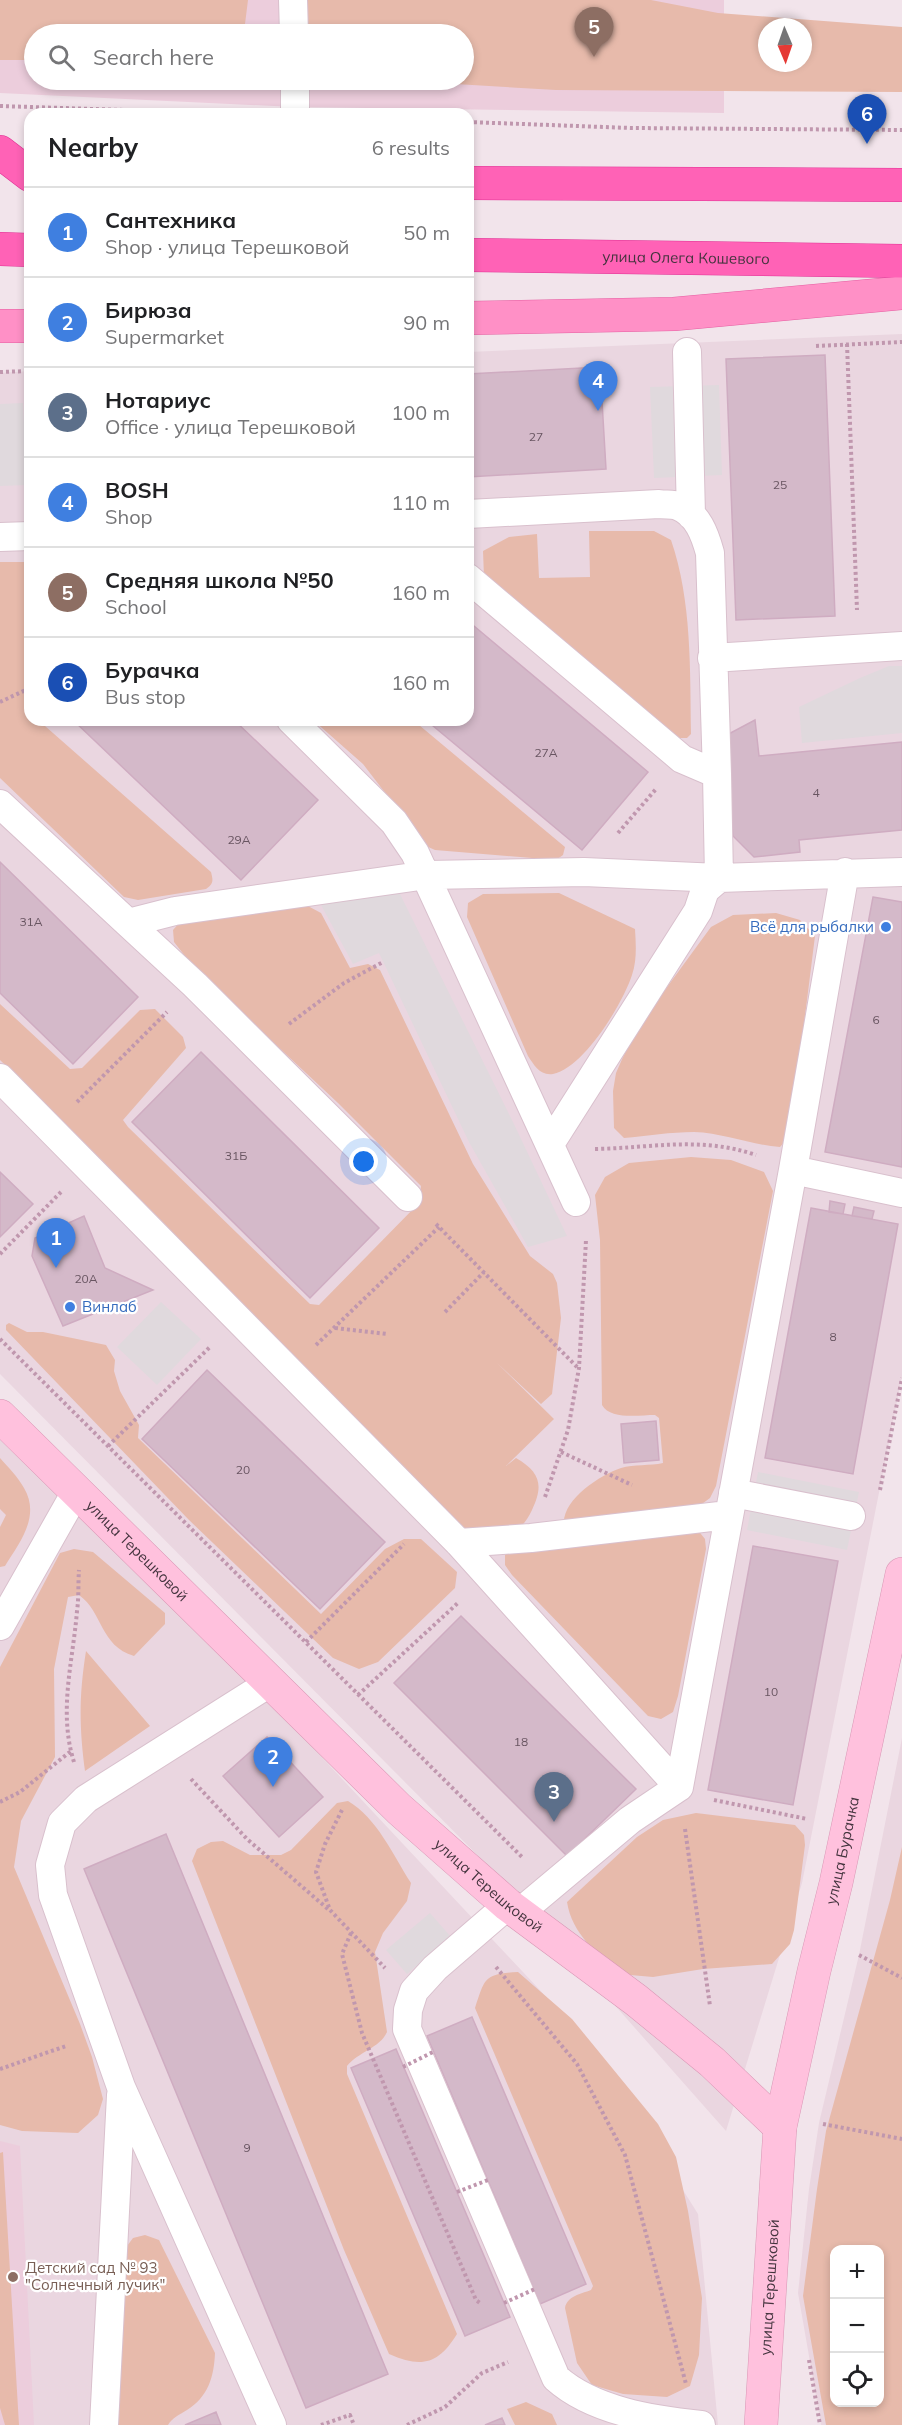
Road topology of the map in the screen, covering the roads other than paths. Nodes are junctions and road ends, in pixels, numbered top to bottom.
1 (294, 0) edge
2 (294, 24) edge
3 (294, 90) edge
4 (295, 108) edge
5 (0, 152) edge
6 (24, 172) edge
7 (24, 177) edge
8 (0, 179) edge
9 (474, 183) edge
10 (902, 185) edge
11 (0, 249) edge
12 (24, 250) edge
13 (474, 255) edge
14 (902, 261) edge
15 (902, 293) edge
16 (474, 318) edge
17 (0, 326) edge
18 (24, 326) edge
19 (687, 352) dead end
20 (474, 514) edge
21 (691, 515) junction
22 (24, 536) edge
23 (0, 537) edge
24 (474, 583) edge
25 (902, 646) edge
26 (712, 658) junction
27 (297, 726) edge
28 (717, 774) junction
29 (0, 804) edge
30 (845, 872) junction
31 (902, 872) edge
32 (427, 875) junction
33 (719, 878) junction
34 (128, 923) junction
35 (0, 1078) edge
36 (550, 1144) junction
37 (793, 1170) junction
38 (902, 1193) edge
39 (408, 1197) road end
40 (576, 1202) road end
41 (0, 1416) edge
42 (70, 1501) junction
43 (730, 1504) junction
44 (851, 1516) dead end
45 (459, 1543) junction
46 (902, 1574) edge
47 (0, 1626) edge
48 (271, 1682) junction
49 (679, 1787) junction
50 (513, 1909) junction
51 (121, 2087) junction
52 (780, 2127) junction
53 (104, 2425) edge
54 (272, 2425) edge
55 (699, 2425) edge
56 (761, 2425) edge

1 - 2 lane
3 - 4 lane
5 - 6 highway
7 - 8 highway
9 - 10 highway
11 - 12 highway
13 - 14 highway, улица Олега Кошевого
15 - 16 main road
17 - 18 main road
19 - 21 lane
20 - 21 lane
21 - 26 lane
22 - 23 lane
24 - 28 lane
25 - 26 lane
26 - 28 lane
27 - 32 lane
28 - 33 lane
29 - 34 lane
30 - 31 lane
30 - 33 lane
30 - 37 lane
32 - 33 lane
32 - 34 lane
32 - 36 lane
33 - 36 lane
34 - 39 lane
35 - 45 lane
36 - 40 lane
37 - 38 lane
37 - 43 lane
41 - 42 main road, улица Терешковой
42 - 47 lane
42 - 48 main road, улица Терешковой
43 - 44 lane
43 - 45 lane
43 - 49 lane
45 - 49 lane
46 - 52 main road, улица Бурачка
48 - 50 main road, улица Терешковой
48 - 51 lane
49 - 50 lane
50 - 52 main road, улица Терешковой
50 - 55 lane
51 - 53 lane
51 - 54 lane
52 - 56 main road, улица Терешковой

